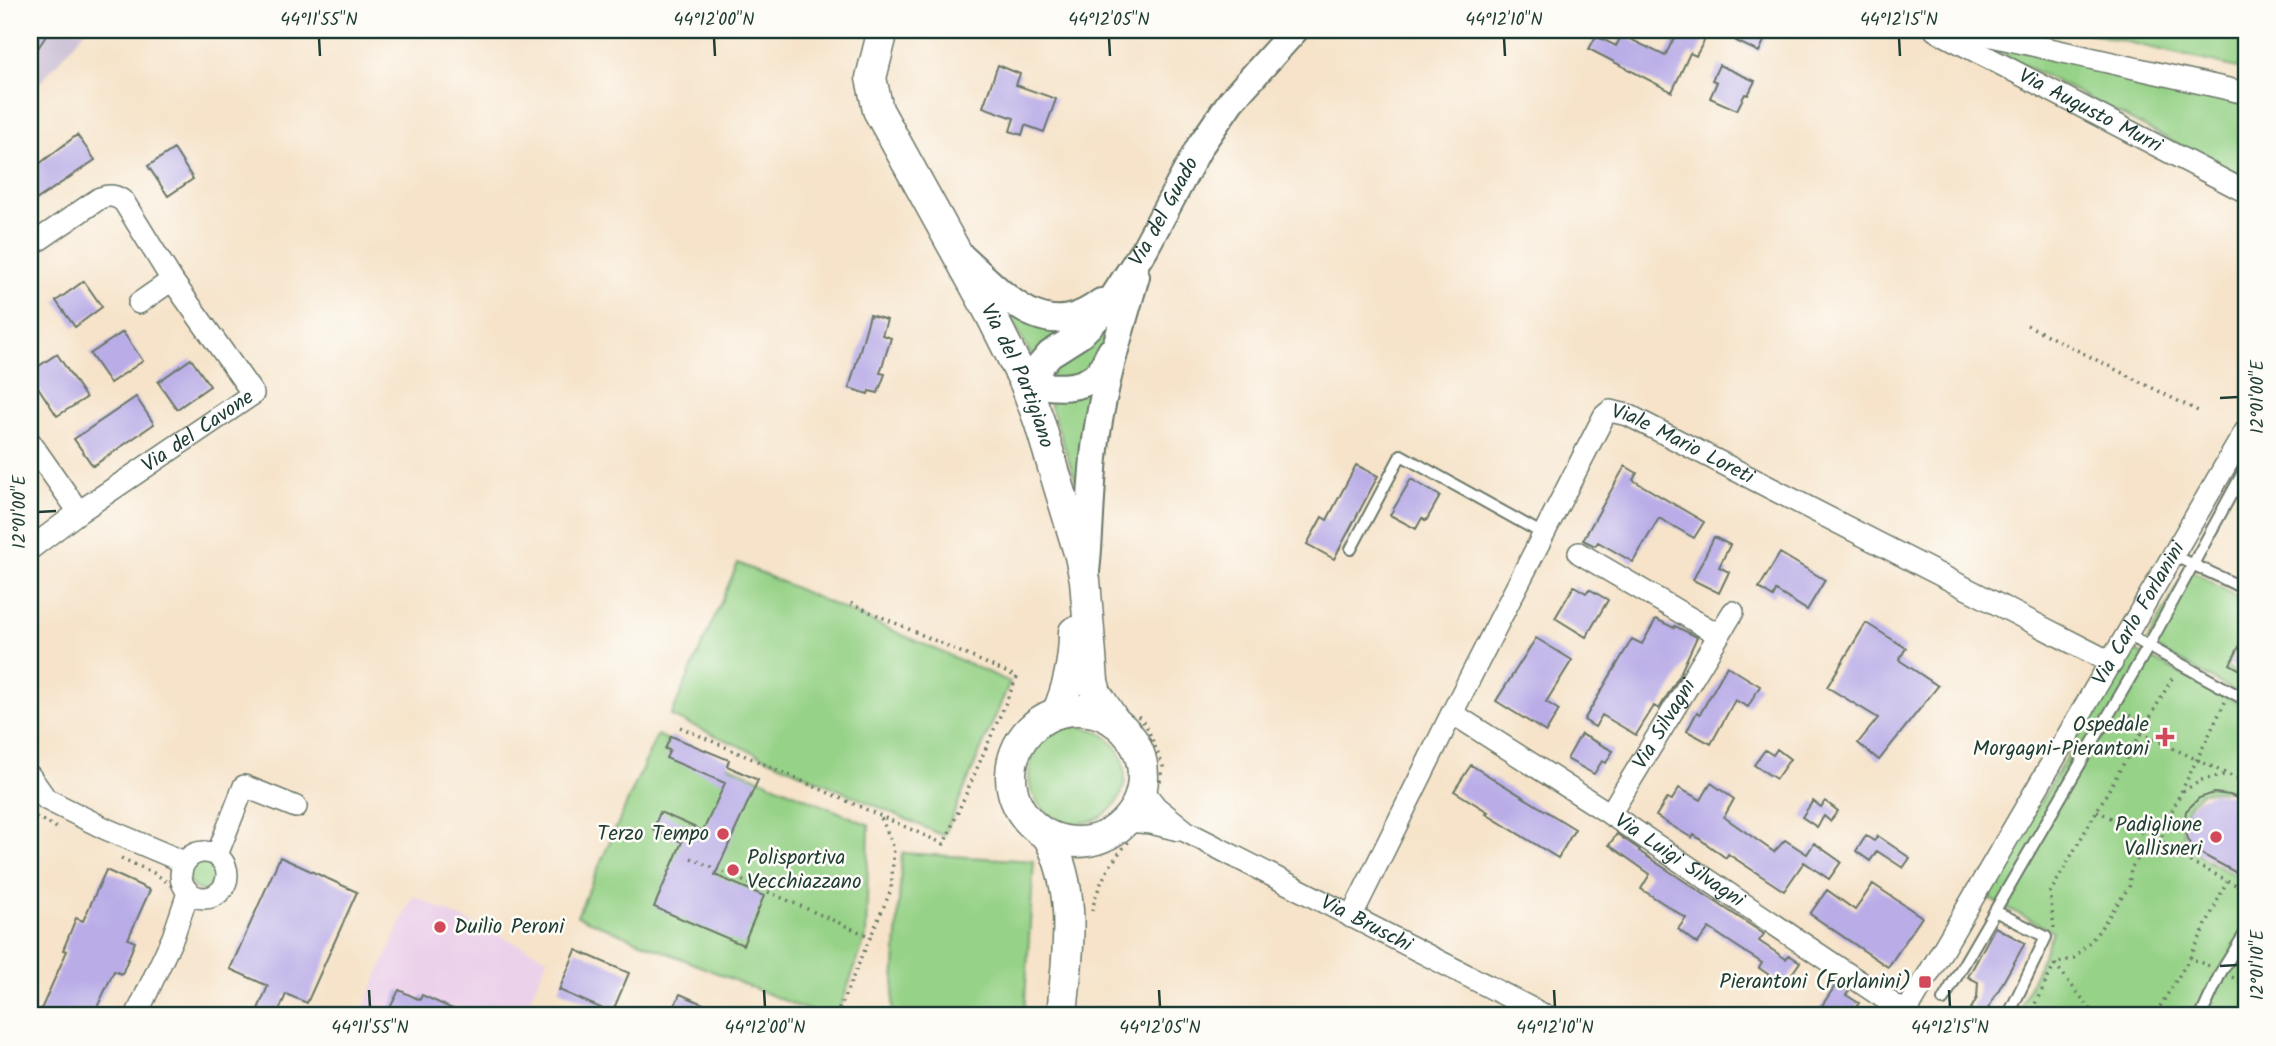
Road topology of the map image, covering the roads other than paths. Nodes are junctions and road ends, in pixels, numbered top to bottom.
1 (883, 30) edge
2 (1295, 30) edge
3 (1936, 30) edge
4 (1965, 30) edge
5 (2246, 93) edge
6 (2246, 192) edge
7 (30, 246) edge
8 (1145, 248) junction
9 (958, 253) junction
10 (172, 280) junction
11 (1121, 285) junction
12 (139, 303) dead end
13 (1119, 334) junction
14 (1025, 383) junction
15 (2246, 430) edge
16 (30, 442) edge
17 (2246, 467) edge
18 (1065, 506) junction
19 (79, 512) junction
20 (1543, 534) junction
21 (30, 549) edge
22 (1351, 549) dead end
23 (1579, 553) dead end
24 (2173, 555) junction
25 (2193, 565) junction
26 (1085, 580) junction
27 (2246, 590) edge
28 (1733, 612) dead end
29 (1719, 635) junction
30 (2127, 635) junction
31 (2148, 647) junction
32 (2112, 663) junction
33 (2246, 700) edge
34 (1056, 713) junction
35 (1452, 713) junction
36 (1123, 715) junction
37 (30, 776) edge
38 (296, 807) dead end
39 (1144, 810) junction
40 (1610, 814) junction
41 (1048, 836) junction
42 (1096, 840) junction
43 (217, 855) junction
44 (184, 862) junction
45 (180, 889) junction
46 (1995, 911) junction
47 (1351, 917) junction
48 (2246, 932) edge
49 (1067, 948) junction
50 (1943, 1000) dead end
51 (1905, 1014) edge
52 (136, 1016) edge
53 (1062, 1016) edge
54 (1546, 1016) edge
55 (2008, 1016) edge
56 (2201, 1016) edge

1 - 9 main road, Via del Partigiano
2 - 8 street, Via del Guado
3 - 6 street, Via Augusto Murri
4 - 5 street
7 - 10 street, Via del Cavone
8 - 11 street, Via del Guado
8 - 13 street
9 - 11 street
9 - 14 main road, Via del Partigiano
10 - 12 street
10 - 19 street, Via del Cavone
11 - 14 street, Via del Guado
13 - 14 street
13 - 26 street
14 - 18 main road, Via del Partigiano
15 - 24 street, Via Carlo Forlanini
16 - 19 street
17 - 25 lane
18 - 26 main road, Via del Partigiano
18 - 34 main road, Via del Partigiano
19 - 21 street, Via del Cavone
20 - 22 lane
20 - 32 street, Viale Mario Loreti
20 - 35 street, Viale Mario Loreti
23 - 29 street
24 - 25 lane
24 - 30 street, Via Carlo Forlanini
25 - 27 lane
25 - 31 lane
26 - 36 main road, Via del Partigiano
28 - 29 street, Via Silvagni
29 - 40 street, Via Silvagni
30 - 31 lane
30 - 32 street, Via Carlo Forlanini
31 - 33 lane
31 - 46 lane
32 - 51 street, Via Carlo Forlanini
34 - 36 main road
34 - 41 main road
35 - 40 street, Via Luigi Silvagni
35 - 47 street, Viale Mario Loreti
36 - 39 main road
37 - 44 street
38 - 43 street
39 - 42 main road
39 - 47 street, Via Bruschi
40 - 51 street, Via Luigi Silvagni
41 - 42 main road
41 - 49 main road
42 - 49 main road
43 - 44 street
43 - 45 street
44 - 45 street
45 - 52 street
46 - 50 lane
46 - 55 lane
47 - 54 street, Via Bruschi
48 - 56 lane
49 - 53 main road

